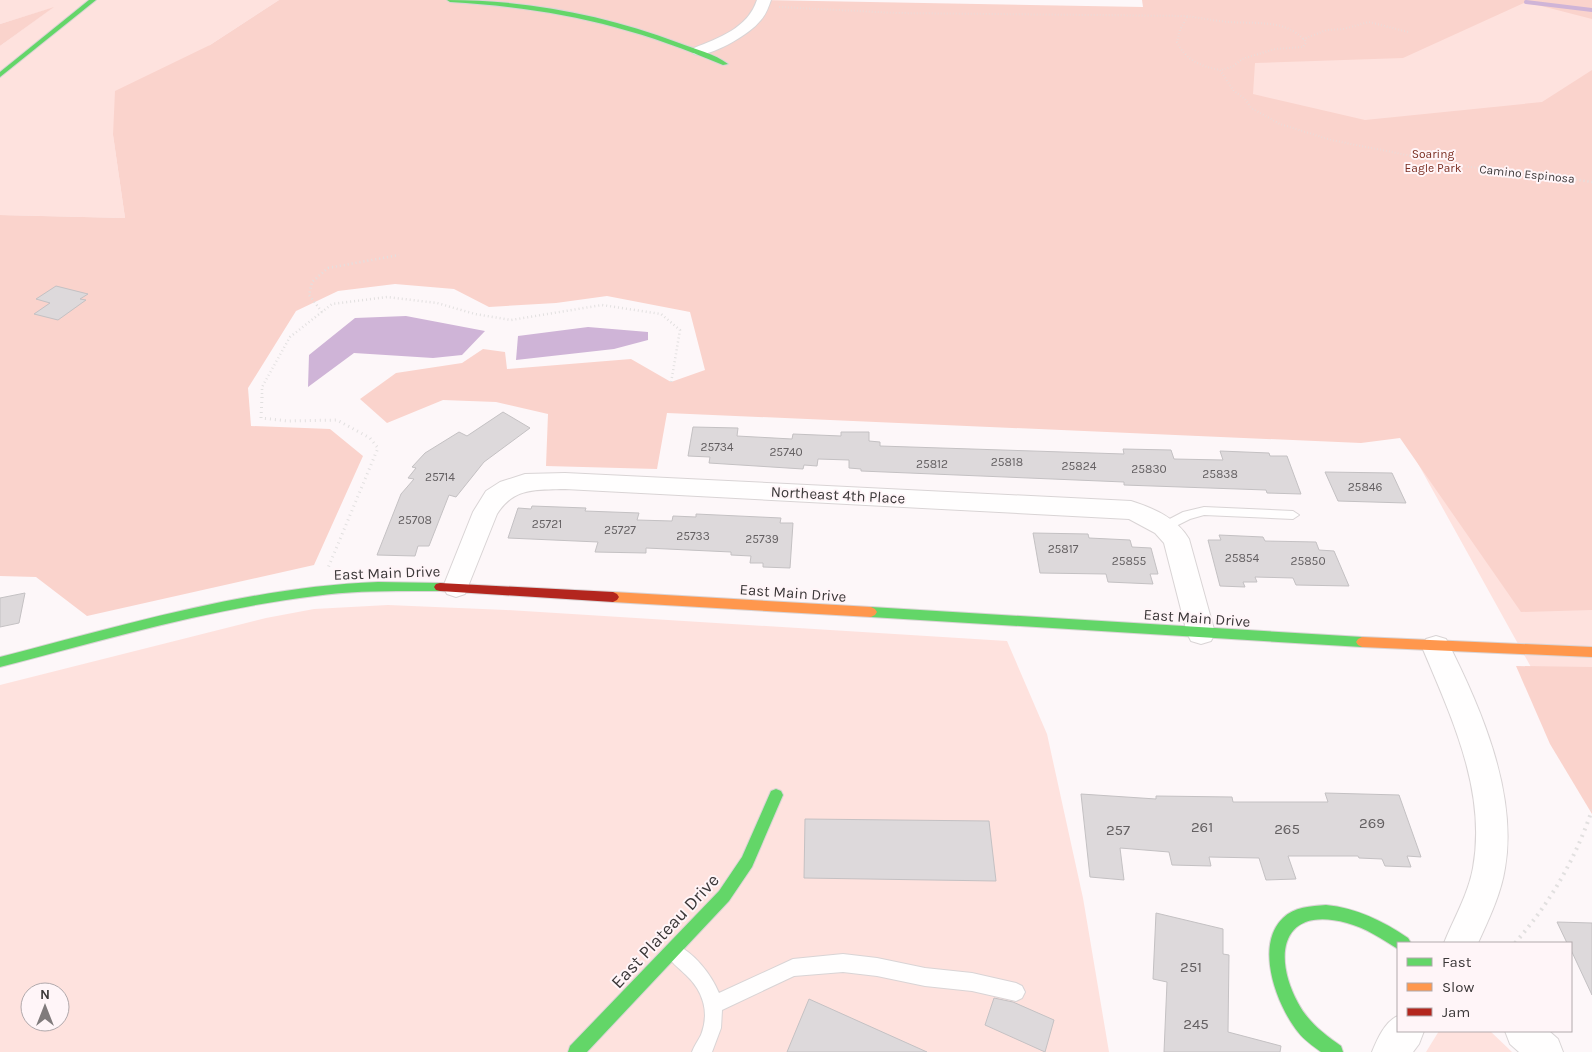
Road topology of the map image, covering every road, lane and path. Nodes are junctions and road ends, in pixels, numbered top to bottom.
1 (93, 0) edge
2 (450, 0) edge
3 (764, 3) edge
4 (1187, 16) junction
5 (1408, 32) dead end
6 (1304, 39) junction
7 (699, 51) junction
8 (725, 64) dead end
9 (1220, 70) junction
10 (0, 76) edge
11 (1592, 182) edge
12 (399, 255) dead end
13 (322, 312) junction
14 (671, 382) dead end
15 (1293, 515) dead end
16 (1164, 527) junction
17 (456, 587) junction
18 (317, 591) junction
19 (1201, 633) junction
20 (1436, 647) junction
21 (1592, 652) edge
22 (0, 662) edge
23 (776, 795) dead end
24 (1592, 810) edge
25 (1401, 942) edge
26 (1461, 942) edge
27 (1516, 942) edge
28 (672, 951) junction
29 (1016, 992) dead end
30 (713, 1005) junction
31 (1405, 1032) edge
32 (1524, 1032) edge
33 (576, 1052) edge
34 (701, 1052) edge
35 (1335, 1052) edge
36 (1390, 1052) edge
37 (1545, 1052) edge

1 - 10 street
2 - 7 street
3 - 4 path
3 - 7 street
4 - 6 path
4 - 9 path
5 - 6 path
6 - 9 path
7 - 8 street
9 - 11 path, Camino Espinosa
12 - 13 path
13 - 14 path
13 - 18 path
15 - 16 lane
16 - 17 street, Northeast 4th Place
16 - 19 street, Northeast 4th Place
17 - 18 street, East Main Drive
17 - 19 street, East Main Drive
18 - 22 street, East Main Drive
19 - 20 street, East Main Drive
20 - 21 street, East Main Drive
20 - 26 street
23 - 28 street, East Plateau Drive
24 - 27 path
25 - 35 street
28 - 30 lane
28 - 33 street, East Plateau Drive
29 - 30 lane
30 - 34 lane
31 - 36 street
32 - 37 street

